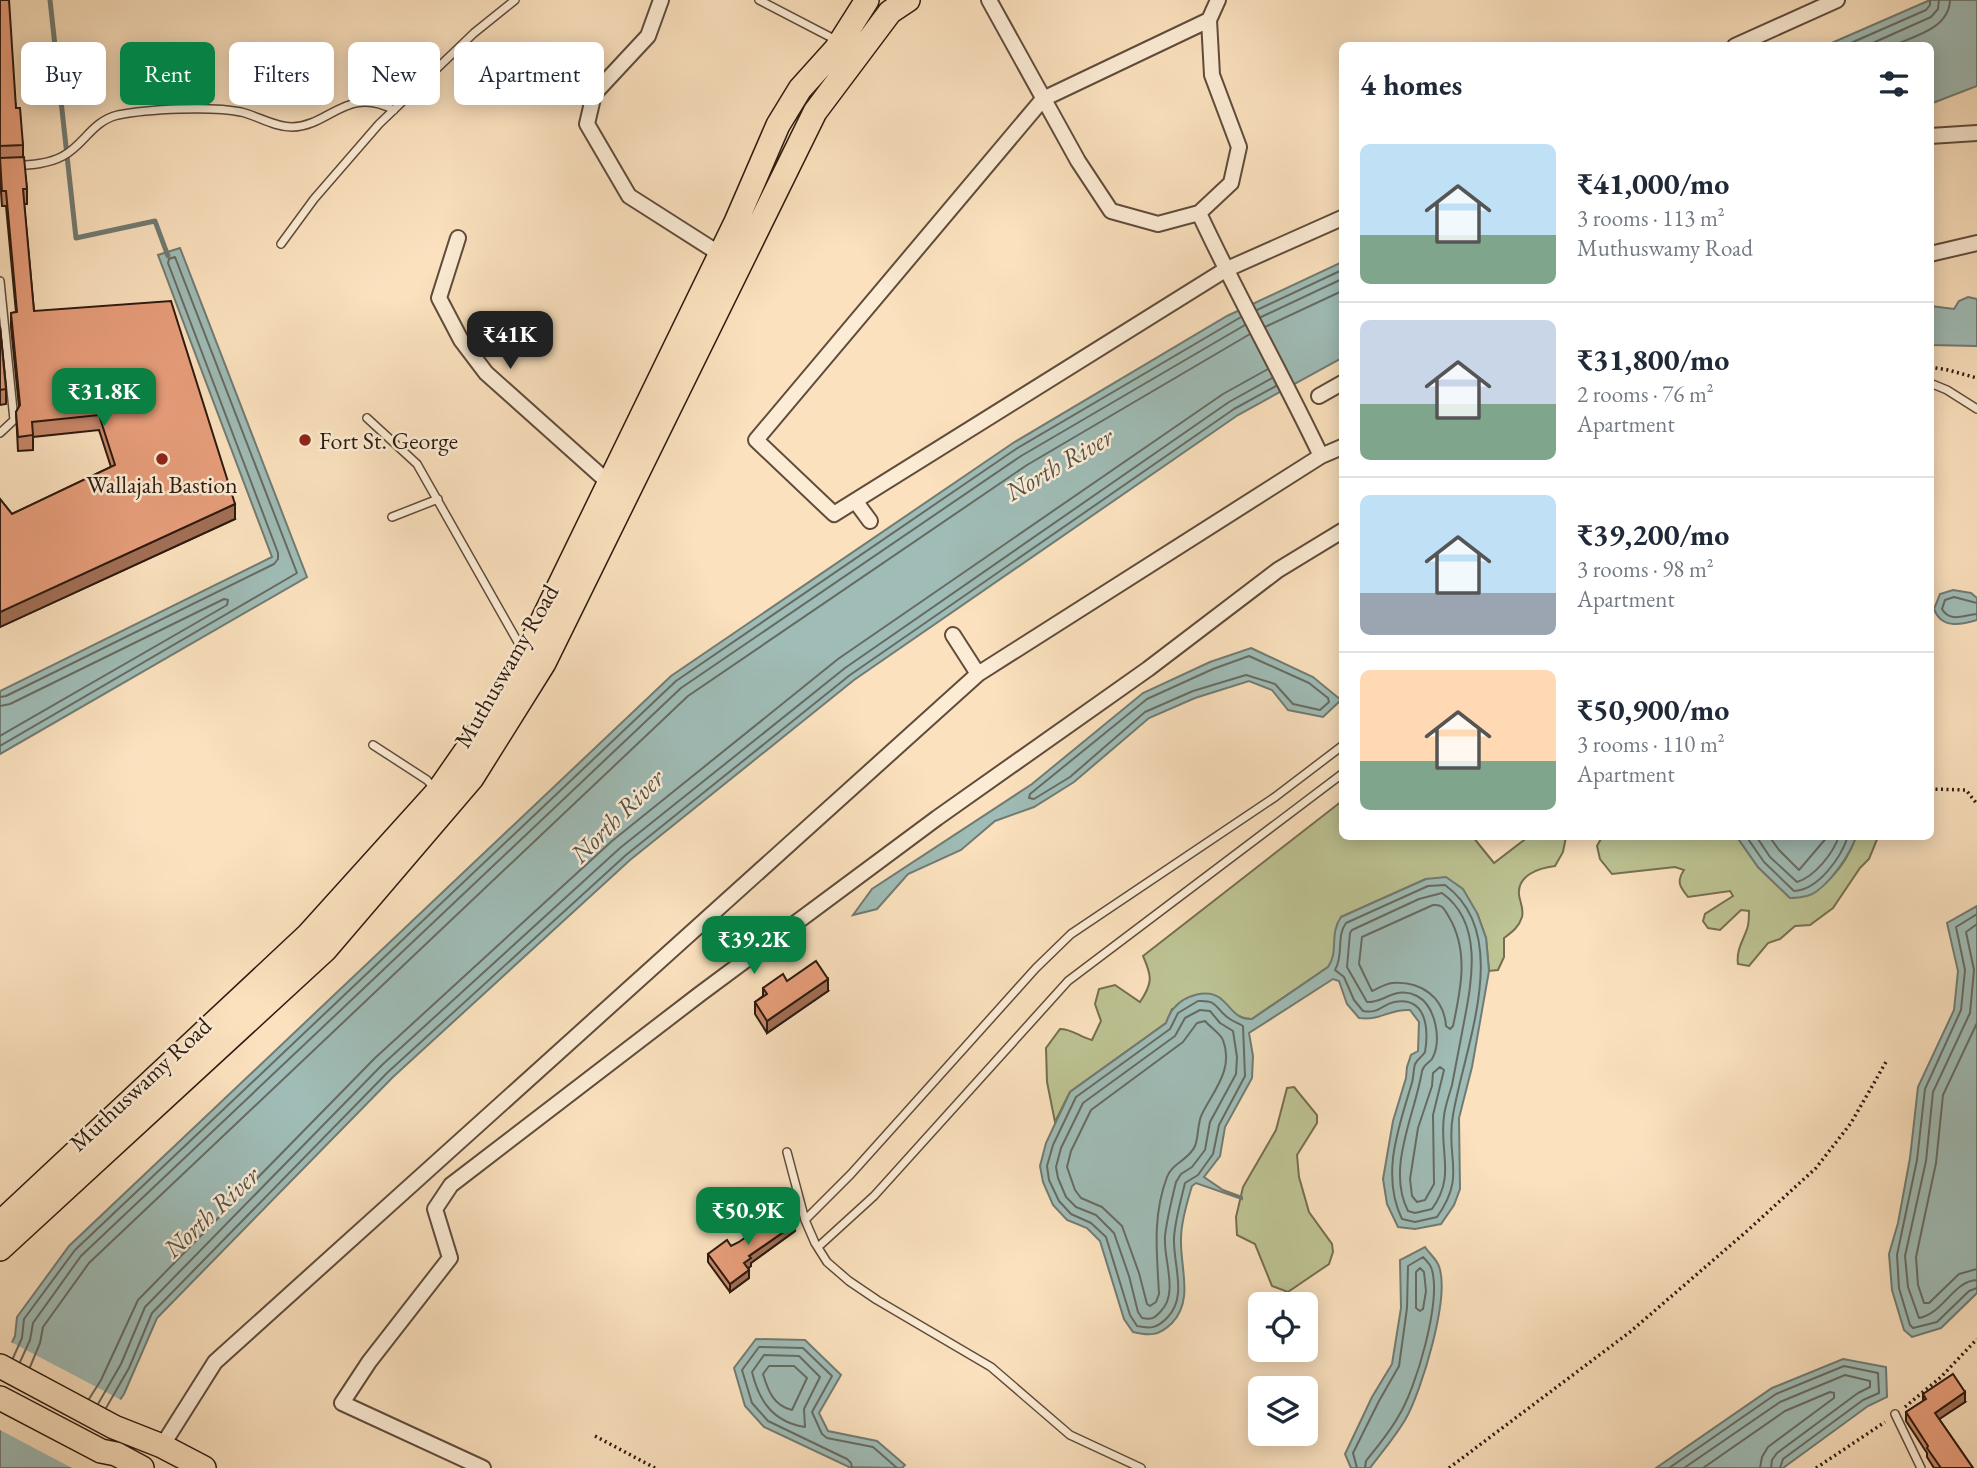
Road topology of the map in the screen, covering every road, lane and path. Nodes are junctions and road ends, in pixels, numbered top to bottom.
1 (515, 0) edge
2 (661, 0) edge
3 (759, 0) edge
4 (851, 0) edge
5 (867, 0) edge
6 (908, 0) edge
7 (989, 0) edge
8 (1218, 0) edge
9 (1838, 0) edge
10 (1209, 20) junction
11 (841, 42) junction
12 (1744, 42) edge
13 (1043, 99) junction
14 (394, 110) junction
15 (1977, 133) edge
16 (1934, 136) edge
17 (0, 167) edge
18 (1199, 213) junction
19 (1339, 219) edge
20 (458, 238) dead end
21 (1977, 243) edge
22 (281, 244) dead end
23 (1934, 253) edge
24 (720, 254) junction
25 (1225, 270) junction
26 (0, 281) edge
27 (1934, 368) edge
28 (1977, 378) edge
29 (1339, 385) edge
30 (1934, 385) edge
31 (1319, 396) dead end
32 (1977, 408) edge
33 (367, 418) dead end
34 (0, 433) edge
35 (1339, 448) edge
36 (1321, 456) junction
37 (609, 483) junction
38 (438, 499) junction
39 (856, 502) junction
40 (392, 517) dead end
41 (870, 521) dead end
42 (1339, 533) edge
43 (953, 635) dead end
44 (525, 654) junction
45 (978, 674) junction
46 (373, 745) dead end
47 (1339, 748) edge
48 (1339, 776) edge
49 (1934, 789) edge
50 (444, 797) junction
51 (1977, 804) edge
52 (1886, 1062) dead end
53 (787, 1152) dead end
54 (805, 1220) junction
55 (0, 1223) edge
56 (818, 1247) junction
57 (0, 1249) edge
58 (0, 1366) edge
59 (0, 1398) edge
60 (1895, 1414) dead end
61 (595, 1436) dead end
62 (163, 1446) junction
63 (142, 1468) edge
64 (204, 1468) edge
65 (483, 1468) edge
66 (655, 1468) edge
67 (1141, 1468) edge
68 (1449, 1468) edge
69 (1921, 1468) edge

1 - 14 lane
2 - 24 street
3 - 11 lane
4 - 11 main road
5 - 11 main road, Muthuswamy Road
6 - 50 main road, Muthuswamy Road
7 - 13 street
8 - 10 street
9 - 12 street
10 - 13 street
10 - 18 street
11 - 24 main road, Muthuswamy Road
13 - 18 street
13 - 39 street
14 - 17 lane
14 - 22 lane
15 - 16 street
18 - 25 street
19 - 25 street
20 - 37 street
21 - 23 street
24 - 37 main road, Muthuswamy Road
25 - 36 street
25 - 39 street
26 - 34 lane
27 - 28 path
29 - 31 street
30 - 32 lane
33 - 38 lane
35 - 36 street
36 - 45 street
37 - 44 main road, Muthuswamy Road
38 - 40 lane
38 - 44 lane
39 - 41 street
42 - 65 street
43 - 45 street
44 - 50 main road, Muthuswamy Road
45 - 62 street
46 - 50 lane
47 - 54 lane
48 - 56 lane
49 - 51 path
50 - 55 main road, Muthuswamy Road
50 - 57 main road, Muthuswamy Road
52 - 68 path
53 - 54 lane
54 - 56 lane
56 - 67 lane
58 - 62 main road
59 - 63 main road
60 - 69 lane
61 - 66 path
62 - 64 main road

